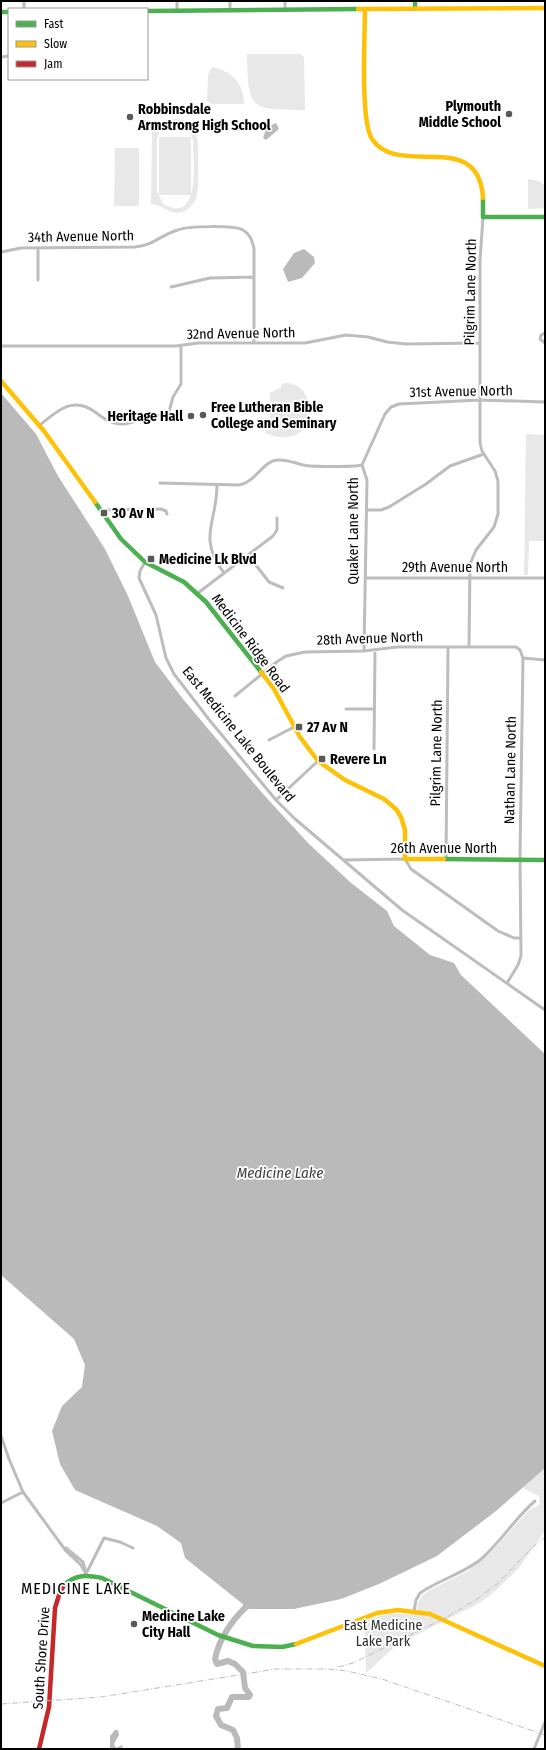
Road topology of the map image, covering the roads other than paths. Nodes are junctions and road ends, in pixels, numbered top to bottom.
1 (177, 1) edge
2 (230, 1) edge
3 (285, 1) edge
4 (415, 1) edge
5 (415, 8) junction
6 (545, 8) edge
7 (285, 9) junction
8 (365, 9) junction
9 (177, 10) junction
10 (230, 10) junction
11 (148, 11) edge
12 (483, 217) junction
13 (545, 217) edge
14 (38, 248) junction
15 (1, 252) edge
16 (254, 277) junction
17 (38, 280) dead end
18 (171, 287) dead end
19 (545, 333) edge
20 (254, 343) junction
21 (545, 343) edge
22 (480, 344) junction
23 (181, 345) junction
24 (1, 346) edge
25 (1, 381) edge
26 (480, 400) junction
27 (545, 402) edge
28 (383, 417) joint
29 (40, 425) junction
30 (484, 454) junction
31 (362, 465) junction
32 (160, 483) dead end
33 (217, 485) junction
34 (101, 510) junction
35 (367, 510) junction
36 (168, 514) dead end
37 (278, 518) dead end
38 (248, 555) junction
39 (145, 562) junction
40 (224, 574) junction
41 (365, 578) junction
42 (470, 578) junction
43 (545, 578) edge
44 (283, 588) dead end
45 (198, 593) junction
46 (448, 647) junction
47 (469, 647) junction
48 (375, 650) junction
49 (520, 650) joint
50 (364, 651) junction
51 (523, 658) junction
52 (545, 660) edge
53 (261, 673) junction
54 (235, 696) dead end
55 (346, 709) dead end
56 (374, 709) junction
57 (294, 727) junction
58 (268, 740) dead end
59 (374, 749) dead end
60 (318, 760) junction
61 (276, 800) junction
62 (405, 858) junction
63 (446, 859) junction
64 (344, 860) junction
65 (521, 860) junction
66 (545, 860) edge
67 (521, 938) junction
68 (507, 983) junction
69 (545, 1010) edge
70 (1, 1436) edge
71 (23, 1492) junction
72 (535, 1501) dead end
73 (1, 1504) edge
74 (133, 1548) dead end
75 (86, 1574) junction
76 (414, 1611) junction
77 (545, 1666) edge
78 (545, 1722) edge
79 (39, 1749) edge
80 (534, 1749) edge

1 - 9 street
2 - 10 street
3 - 7 street
4 - 5 street
5 - 6 street
5 - 8 street
7 - 8 street
7 - 10 street
8 - 12 street, Pilgrim Lane North
9 - 10 street
9 - 11 street
12 - 13 street
12 - 22 street, Pilgrim Lane North
14 - 15 street, 34th Avenue North
14 - 16 street, 34th Avenue North
14 - 17 street
16 - 18 street
16 - 20 street
19 - 21 street
20 - 22 street, 32nd Avenue North
20 - 23 street, 32nd Avenue North
22 - 26 street, Pilgrim Lane North
23 - 24 street, 32nd Avenue North
23 - 29 street
25 - 29 street
26 - 27 street, 31st Avenue North
26 - 28 street, 31st Avenue North
26 - 30 street, Pilgrim Lane North
28 - 31 street, Quaker Lane North
29 - 34 street
30 - 35 street
30 - 42 street, Pilgrim Lane North
31 - 33 street
31 - 35 street, Quaker Lane North
32 - 33 street
33 - 40 street
34 - 36 street
34 - 39 street
35 - 41 street, Quaker Lane North
37 - 38 street
38 - 40 street
38 - 44 street
39 - 45 street, Medicine Ridge Road
39 - 61 street, East Medicine Lake Boulevard
40 - 45 street
41 - 42 street, 29th Avenue North
41 - 50 street, Quaker Lane North
42 - 43 street, 29th Avenue North
42 - 47 street, Pilgrim Lane North
45 - 53 street, Medicine Ridge Road
46 - 47 street, 28th Avenue North
46 - 48 street, 28th Avenue North
46 - 63 street, Pilgrim Lane North
47 - 49 street, 28th Avenue North
48 - 50 street, 28th Avenue North
48 - 56 street
49 - 51 street, Nathan Lane North
50 - 53 street, 28th Avenue North
51 - 52 street
51 - 65 street, Nathan Lane North
53 - 54 street, 28th Avenue North
53 - 57 street, Medicine Ridge Road
55 - 56 street
56 - 59 street
57 - 58 street
57 - 60 street, Medicine Ridge Road
60 - 61 street
60 - 62 street, Medicine Ridge Road
61 - 64 street, East Medicine Lake Boulevard
62 - 63 street, 26th Avenue North
62 - 64 street, 26th Avenue North
62 - 67 street
63 - 65 street, 26th Avenue North
64 - 68 street, East Medicine Lake Boulevard
65 - 66 street, 26th Avenue North
65 - 67 street, Nathan Lane North
67 - 68 street, Nathan Lane North
68 - 69 street, East Medicine Lake Boulevard
70 - 71 street
71 - 73 street
71 - 75 street
72 - 76 street
74 - 75 street
75 - 76 street
75 - 79 street, South Shore Drive
76 - 77 street
78 - 80 street

